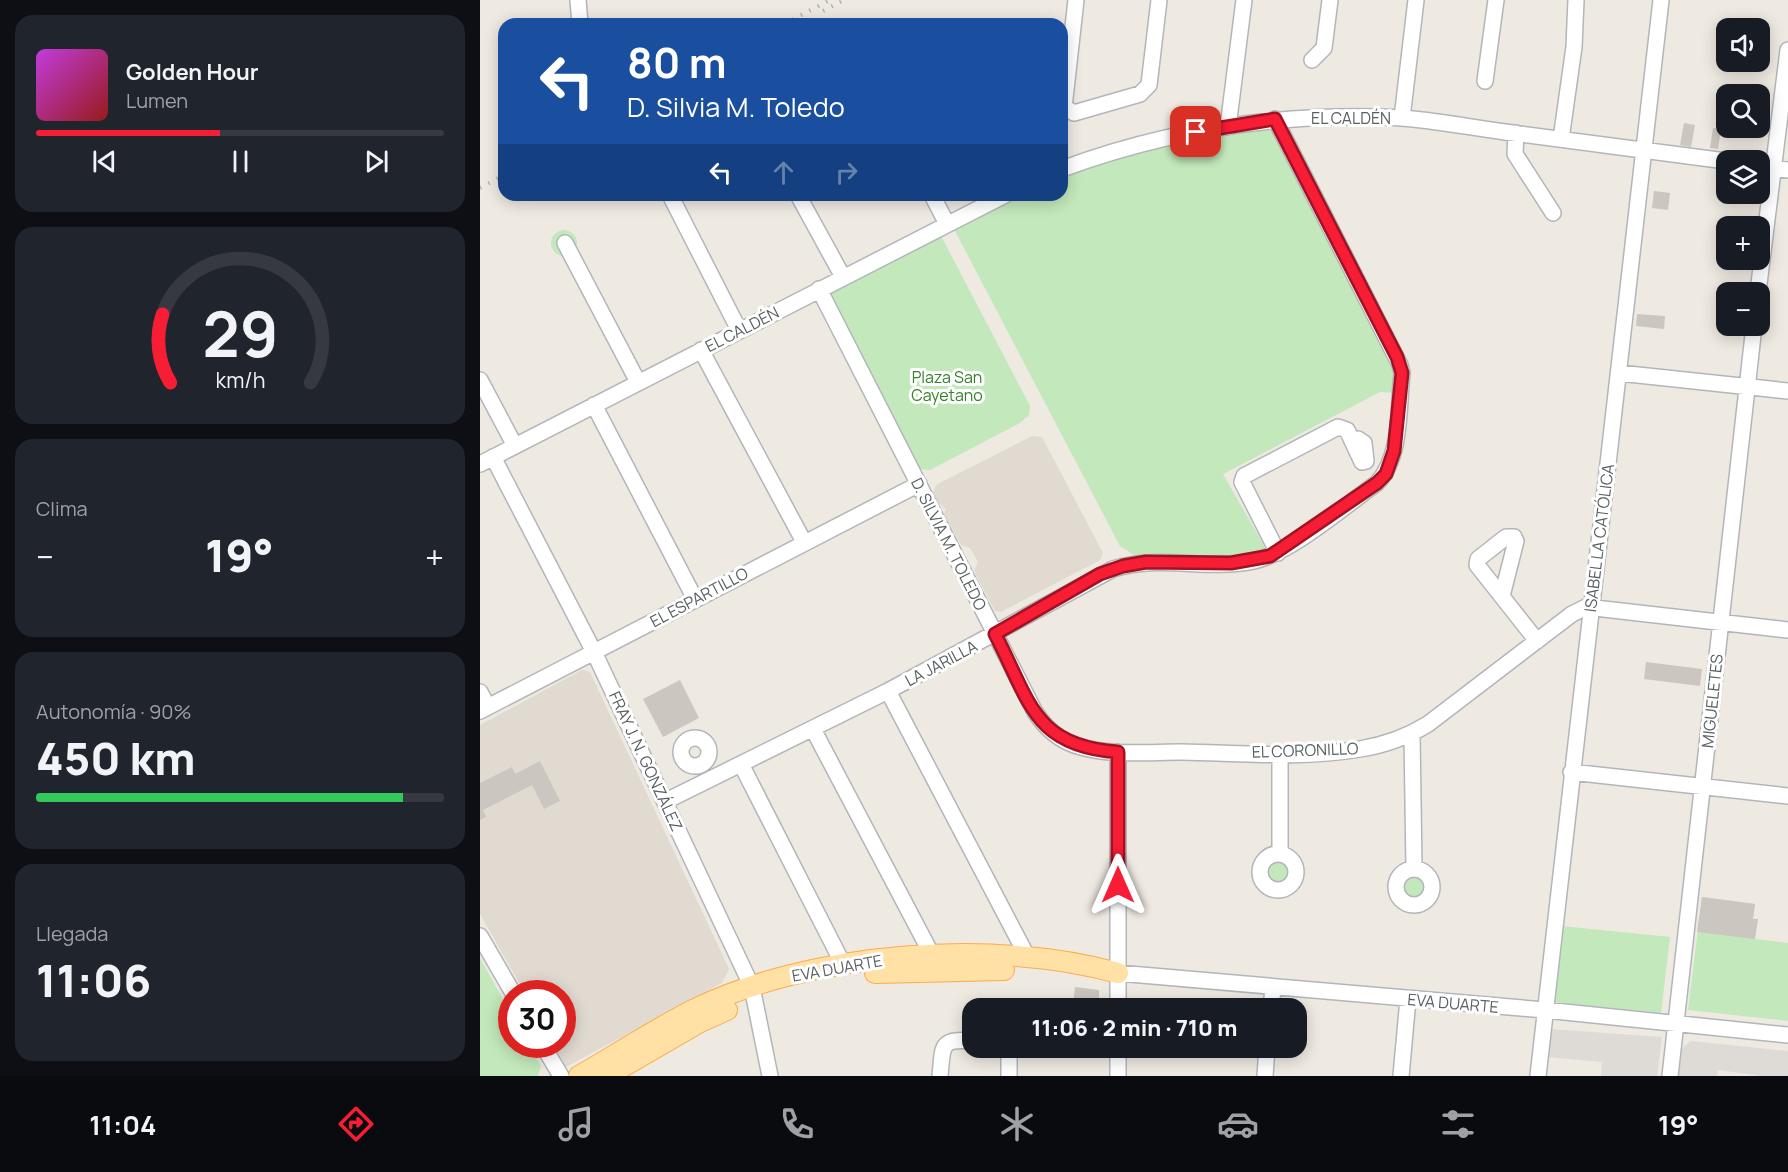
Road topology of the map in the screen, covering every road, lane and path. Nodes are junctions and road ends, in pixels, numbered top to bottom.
1 (578, 0) edge
2 (1076, 0) edge
3 (1159, 0) edge
4 (1244, 0) edge
5 (1330, 0) edge
6 (1416, 0) edge
7 (1496, 0) edge
8 (1576, 0) edge
9 (1661, 0) edge
10 (580, 18) edge
11 (1788, 50) edge
12 (1312, 60) dead end
13 (1068, 71) edge
14 (1485, 81) dead end
15 (1068, 110) edge
16 (1402, 118) junction
17 (1275, 119) junction
18 (1228, 127) junction
19 (1516, 134) junction
20 (1561, 140) junction
21 (1645, 150) junction
22 (1716, 160) edge
23 (1068, 167) edge
24 (1773, 168) edge
25 (673, 201) edge
26 (801, 201) edge
27 (935, 201) edge
28 (993, 201) edge
29 (1553, 213) dead end
30 (948, 224) junction
31 (564, 243) dead end
32 (843, 277) junction
33 (1759, 282) edge
34 (819, 289) junction
35 (739, 330) junction
36 (1753, 336) edge
37 (701, 350) junction
38 (1619, 374) junction
39 (480, 380) edge
40 (638, 382) junction
41 (1748, 386) junction
42 (1788, 391) edge
43 (594, 405) junction
44 (1352, 441) dead end
45 (515, 446) junction
46 (487, 460) edge
47 (919, 484) junction
48 (804, 542) junction
49 (1278, 552) junction
50 (1502, 596) dead end
51 (695, 598) junction
52 (1591, 607) junction
53 (1721, 622) junction
54 (1558, 625) junction
55 (1788, 630) edge
56 (995, 634) junction
57 (1587, 639) junction
58 (1537, 641) junction
59 (594, 652) junction
60 (888, 691) junction
61 (480, 692) edge
62 (484, 709) edge
63 (813, 729) junction
64 (1413, 734) junction
65 (1118, 752) junction
66 (1280, 753) junction
67 (741, 764) junction
68 (701, 765) dead end
69 (1571, 772) junction
70 (709, 780) junction
71 (1703, 788) junction
72 (1788, 796) edge
73 (666, 801) junction
74 (1280, 854) dead end
75 (1414, 869) dead end
76 (480, 936) edge
77 (932, 955) junction
78 (1028, 958) junction
79 (843, 964) junction
80 (1118, 973) junction
81 (505, 980) edge
82 (1273, 988) junction
83 (754, 993) junction
84 (1118, 998) edge
85 (1272, 998) edge
86 (1408, 999) junction
87 (1545, 1010) junction
88 (1675, 1023) junction
89 (1788, 1035) edge
90 (962, 1040) edge
91 (550, 1058) edge
92 (1009, 1058) edge
93 (1118, 1058) edge
94 (1266, 1058) edge
95 (561, 1076) edge
96 (579, 1076) edge
97 (607, 1076) edge
98 (770, 1076) edge
99 (940, 1076) edge
100 (1009, 1076) edge
101 (1118, 1076) edge
102 (1264, 1076) edge
103 (1401, 1076) edge
104 (1538, 1076) edge
105 (1670, 1076) edge

1 - 10 street
2 - 13 street
3 - 15 street
4 - 18 street
5 - 12 street
6 - 16 street
7 - 14 street
8 - 20 street
9 - 21 street, ISABEL LA CATÓLICA
11 - 24 street
16 - 17 street, EL CALDÉN
16 - 19 street, EL CALDÉN
17 - 18 street, EL CALDÉN
17 - 49 street, LA JARILLA
18 - 23 street, EL CALDÉN
19 - 20 street, EL CALDÉN
19 - 29 street
20 - 21 street, EL CALDÉN
21 - 22 street, EL CALDÉN
21 - 38 street, ISABEL LA CATÓLICA
24 - 33 street
25 - 35 street
26 - 32 street
27 - 30 street
28 - 30 street, EL CALDÉN
30 - 32 street, EL CALDÉN
31 - 40 street
32 - 34 street, EL CALDÉN
34 - 35 street, EL CALDÉN
34 - 47 street, D. SILVIA M. TOLEDO
35 - 37 street, EL CALDÉN
36 - 41 street, MIGUELETES
37 - 40 street, EL CALDÉN
37 - 48 street
38 - 41 street
38 - 52 street, ISABEL LA CATÓLICA
39 - 45 street
40 - 43 street, EL CALDÉN
41 - 42 street
41 - 53 street, MIGUELETES
43 - 45 street, EL CALDÉN
43 - 51 street
44 - 49 street
45 - 46 street, EL CALDÉN
46 - 59 street, FRAY J. N. GONZÁLEZ
47 - 48 street, EL ESPARTILLO
47 - 56 street, D. SILVIA M. TOLEDO
48 - 51 street, EL ESPARTILLO
49 - 56 street, LA JARILLA
50 - 58 street
51 - 59 street, EL ESPARTILLO
52 - 53 street
52 - 54 street, EL CORONILLO
52 - 57 street, ISABEL LA CATÓLICA
53 - 55 street
53 - 71 street, MIGUELETES
54 - 57 street
54 - 58 street, EL CORONILLO
56 - 60 street, LA JARILLA
56 - 65 street, D. SILVIA M. TOLEDO
57 - 69 street, ISABEL LA CATÓLICA
58 - 64 street, EL CORONILLO
59 - 62 street, EL ESPARTILLO
59 - 73 street, FRAY J. N. GONZÁLEZ
60 - 63 street, LA JARILLA
60 - 78 street
61 - 62 street
63 - 67 street, LA JARILLA
63 - 77 street
64 - 66 street, EL CORONILLO
64 - 75 street
65 - 66 street, EL CORONILLO
65 - 80 street
66 - 74 street
67 - 70 street, LA JARILLA
67 - 79 street
68 - 70 street
69 - 71 street
69 - 87 street, ISABEL LA CATÓLICA
70 - 73 street, LA JARILLA
71 - 72 street
71 - 88 street, MIGUELETES
73 - 83 street, FRAY J. N. GONZÁLEZ
76 - 81 street
77 - 78 main road, EVA DUARTE
77 - 79 main road, EVA DUARTE
78 - 80 main road, EVA DUARTE
79 - 83 main road, EVA DUARTE
80 - 82 street, EVA DUARTE
80 - 83 main road, EVA DUARTE
80 - 84 street
82 - 85 street
82 - 86 street, EVA DUARTE
83 - 96 main road, EVA DUARTE
83 - 97 main road, EVA DUARTE
83 - 98 street, FRAY J. N. GONZÁLEZ
86 - 87 street, EVA DUARTE
86 - 103 street
87 - 88 street, EVA DUARTE
87 - 104 street, ISABEL LA CATÓLICA
88 - 89 street, EVA DUARTE
88 - 105 street, MIGUELETES
90 - 99 street
91 - 95 street
92 - 100 street
93 - 101 street
94 - 102 street

